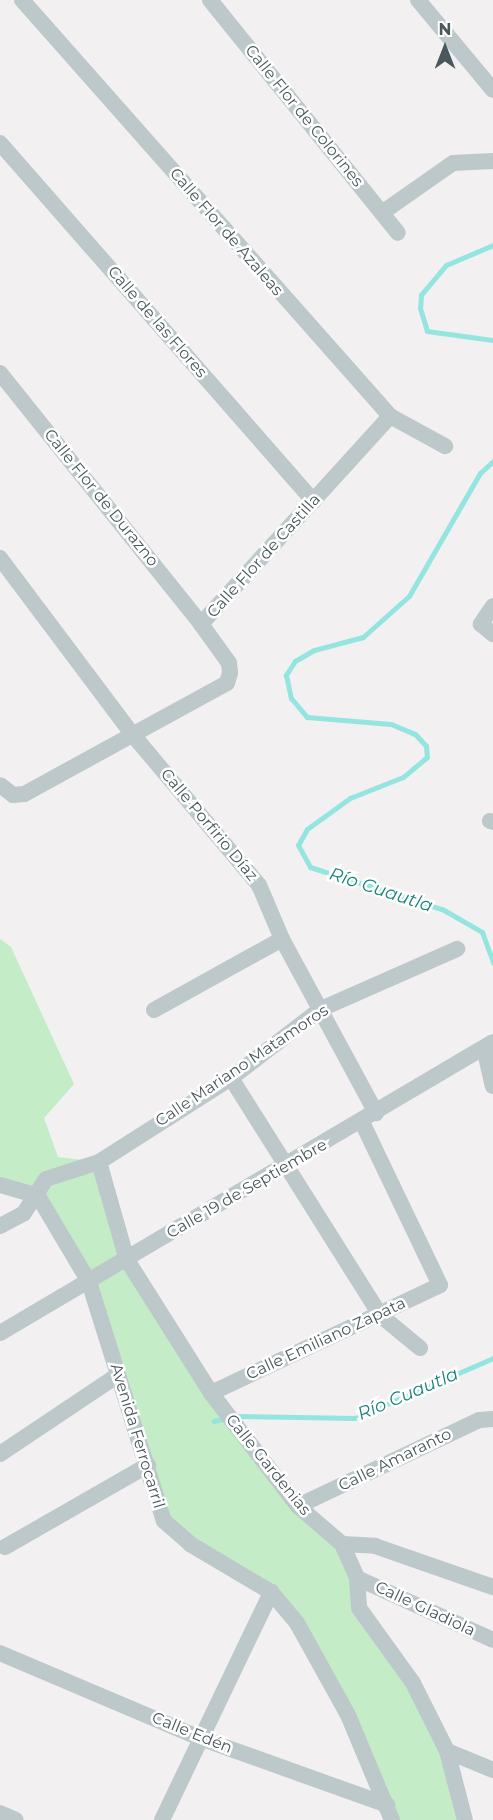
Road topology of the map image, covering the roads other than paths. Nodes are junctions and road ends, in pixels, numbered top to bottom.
1 (22, 0) edge
2 (210, 0) edge
3 (418, 0) edge
4 (493, 90) edge
5 (0, 143) edge
6 (493, 161) edge
7 (383, 212) junction
8 (398, 233) dead end
9 (0, 373) edge
10 (390, 416) junction
11 (445, 446) dead end
12 (313, 501) junction
13 (0, 558) edge
14 (493, 606) edge
15 (201, 624) junction
16 (493, 634) edge
17 (133, 735) junction
18 (6, 790) edge
19 (282, 939) junction
20 (457, 949) dead end
21 (321, 1009) junction
22 (154, 1010) dead end
23 (488, 1045) edge
24 (231, 1078) junction
25 (493, 1086) edge
26 (369, 1117) junction
27 (99, 1162) junction
28 (284, 1167) junction
29 (0, 1185) edge
30 (38, 1196) junction
31 (0, 1226) edge
32 (127, 1260) junction
33 (88, 1282) junction
34 (440, 1285) joint
35 (380, 1315) junction
36 (0, 1333) edge
37 (420, 1348) dead end
38 (118, 1375) junction
39 (212, 1393) junction
40 (493, 1419) edge
41 (0, 1454) edge
42 (148, 1465) junction
43 (298, 1506) junction
44 (342, 1544) junction
45 (5, 1547) dead end
46 (357, 1578) junction
47 (493, 1587) edge
48 (271, 1592) junction
49 (493, 1640) edge
50 (0, 1653) edge
51 (200, 1738) junction
52 (447, 1751) junction
53 (493, 1770) edge
54 (0, 1813) edge
55 (390, 1813) edge
56 (16, 1820) edge
57 (162, 1820) edge
58 (465, 1820) edge

1 - 10 street, Calle Flor de Azaleas
2 - 7 street, Calle Flor de Colorines
3 - 4 street
5 - 12 street, Calle de las Flores
6 - 7 street
7 - 8 street, Calle Flor de Colorines
9 - 15 street, Calle Flor de Durazno
10 - 11 street, Calle Flor de Azaleas
10 - 12 street, Calle Flor de Castilla
12 - 15 street, Calle Flor de Castilla
13 - 17 street, Calle Porfirio Díaz
14 - 16 street
15 - 17 street, Calle Flor de Castilla
17 - 18 street, Calle Flor de Castilla
17 - 19 street, Calle Porfirio Díaz
19 - 21 street, Calle Porfirio Díaz
19 - 22 street
20 - 21 street, Calle Mariano Matamoros
21 - 24 street, Calle Mariano Matamoros
21 - 26 street, Calle Porfirio Díaz
23 - 25 street
23 - 26 street, Calle 19 de Septiembre
24 - 27 street, Calle Mariano Matamoros
24 - 28 street
26 - 28 street, Calle 19 de Septiembre
26 - 34 street, Calle Porfirio Díaz
27 - 30 street, Calle Mariano Matamoros
27 - 32 street
28 - 32 street, Calle 19 de Septiembre
28 - 35 street
29 - 30 street
30 - 31 street, Calle Mariano Matamoros
30 - 33 street, Avenida Ferrocarril
32 - 33 street, Calle 19 de Septiembre
32 - 39 street, Calle Gardenias
33 - 36 street, Calle 19 de Septiembre
33 - 38 street, Avenida Ferrocarril
34 - 35 street, Calle Emiliano Zapata
35 - 37 street
35 - 39 street, Calle Emiliano Zapata
38 - 41 street
38 - 42 street, Avenida Ferrocarril
39 - 43 street, Calle Gardenias
40 - 43 street, Calle Amaranto
42 - 45 street
42 - 48 street, Avenida Ferrocarril
43 - 44 street, Calle Gardenias
44 - 46 street, Calle Gardenias
44 - 47 street
46 - 49 street, Calle Gladiola
46 - 52 street, Calle Gardenias
48 - 51 street
48 - 55 street, Avenida Ferrocarril
50 - 51 street, Calle Edén
51 - 55 street, Calle Edén
51 - 57 street
52 - 53 street
52 - 58 street, Calle Gardenias
54 - 56 street

